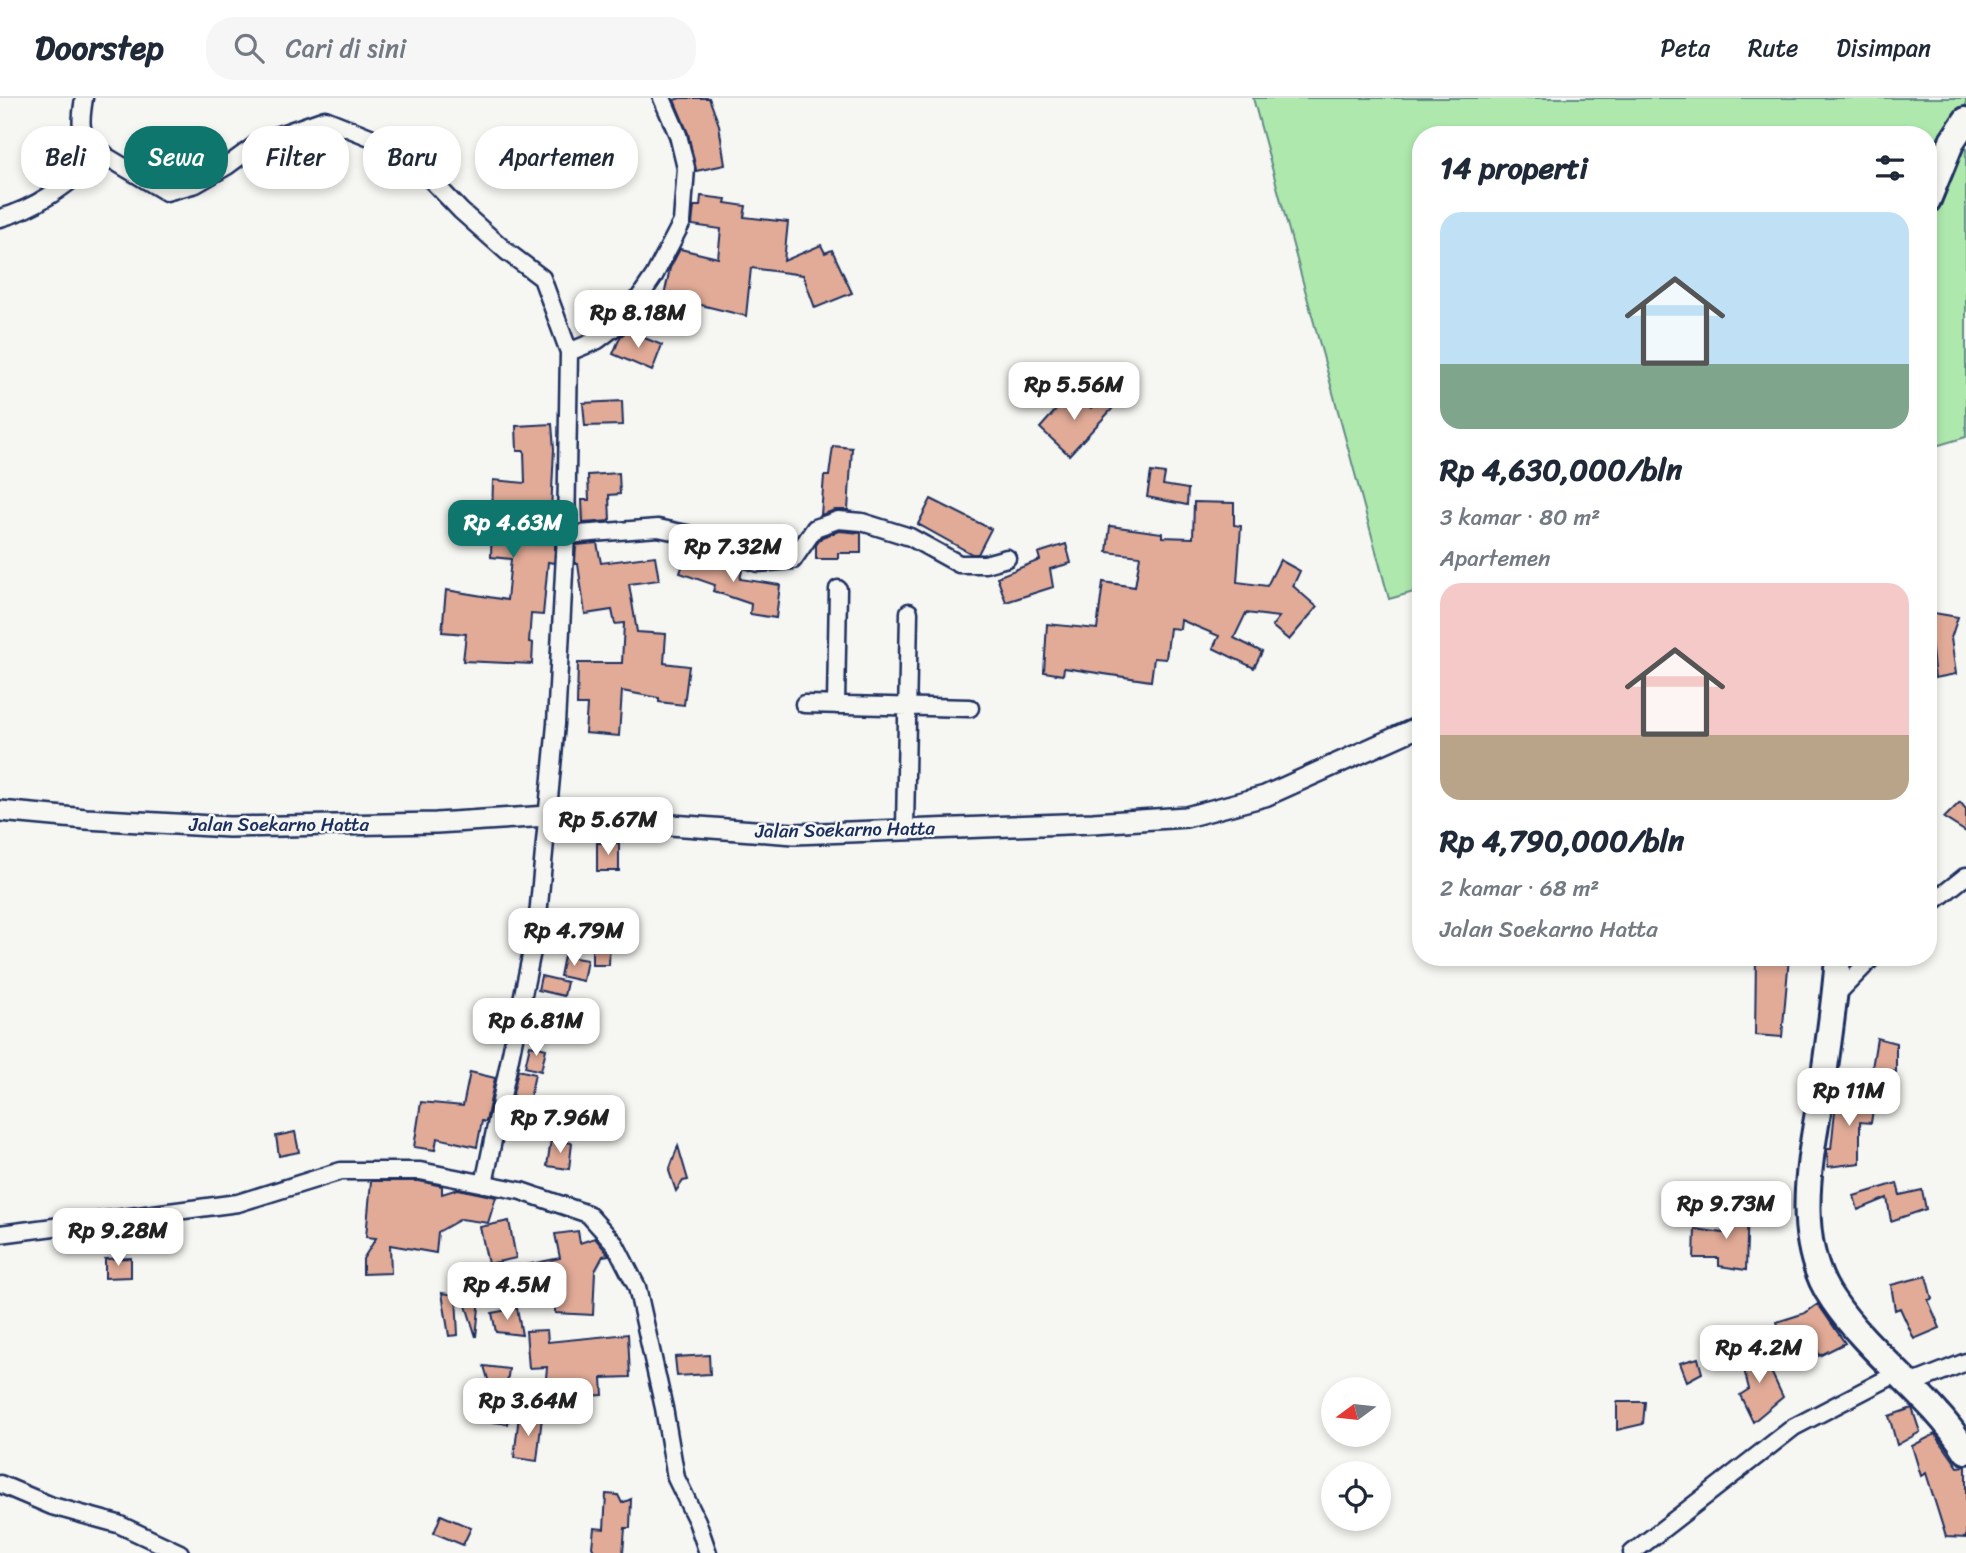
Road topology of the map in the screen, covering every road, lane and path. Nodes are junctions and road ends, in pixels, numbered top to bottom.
1 (84, 98) edge
2 (662, 98) edge
3 (1966, 120) edge
4 (80, 126) edge
5 (110, 157) edge
6 (1937, 177) edge
7 (59, 189) edge
8 (0, 218) edge
9 (569, 352) junction
10 (566, 535) junction
11 (1007, 558) dead end
12 (838, 589) dead end
13 (909, 612) dead end
14 (804, 704) dead end
15 (836, 705) junction
16 (907, 706) junction
17 (970, 708) dead end
18 (1412, 730) edge
19 (0, 811) edge
20 (548, 816) junction
21 (905, 829) junction
22 (1966, 876) edge
23 (1937, 899) edge
24 (1838, 966) edge
25 (1864, 966) edge
26 (1836, 995) junction
27 (484, 1184) junction
28 (0, 1234) edge
29 (1966, 1362) edge
30 (1902, 1380) junction
31 (1966, 1451) edge
32 (0, 1484) edge
33 (180, 1553) edge
34 (708, 1553) edge
35 (1632, 1553) edge

1 - 4 street
2 - 9 street
3 - 6 main road
5 - 9 street
7 - 8 street
9 - 10 street
10 - 11 street
10 - 20 street
12 - 15 street
13 - 16 street
14 - 15 street
15 - 16 street
16 - 17 street
16 - 21 street
18 - 21 street, Jalan Soekarno Hatta
19 - 20 street, Jalan Soekarno Hatta
20 - 21 street, Jalan Soekarno Hatta
20 - 27 street
22 - 23 street
24 - 26 main road
25 - 26 street
26 - 30 main road
27 - 28 street
27 - 34 street
29 - 30 street
30 - 31 main road
30 - 35 street
32 - 33 street

